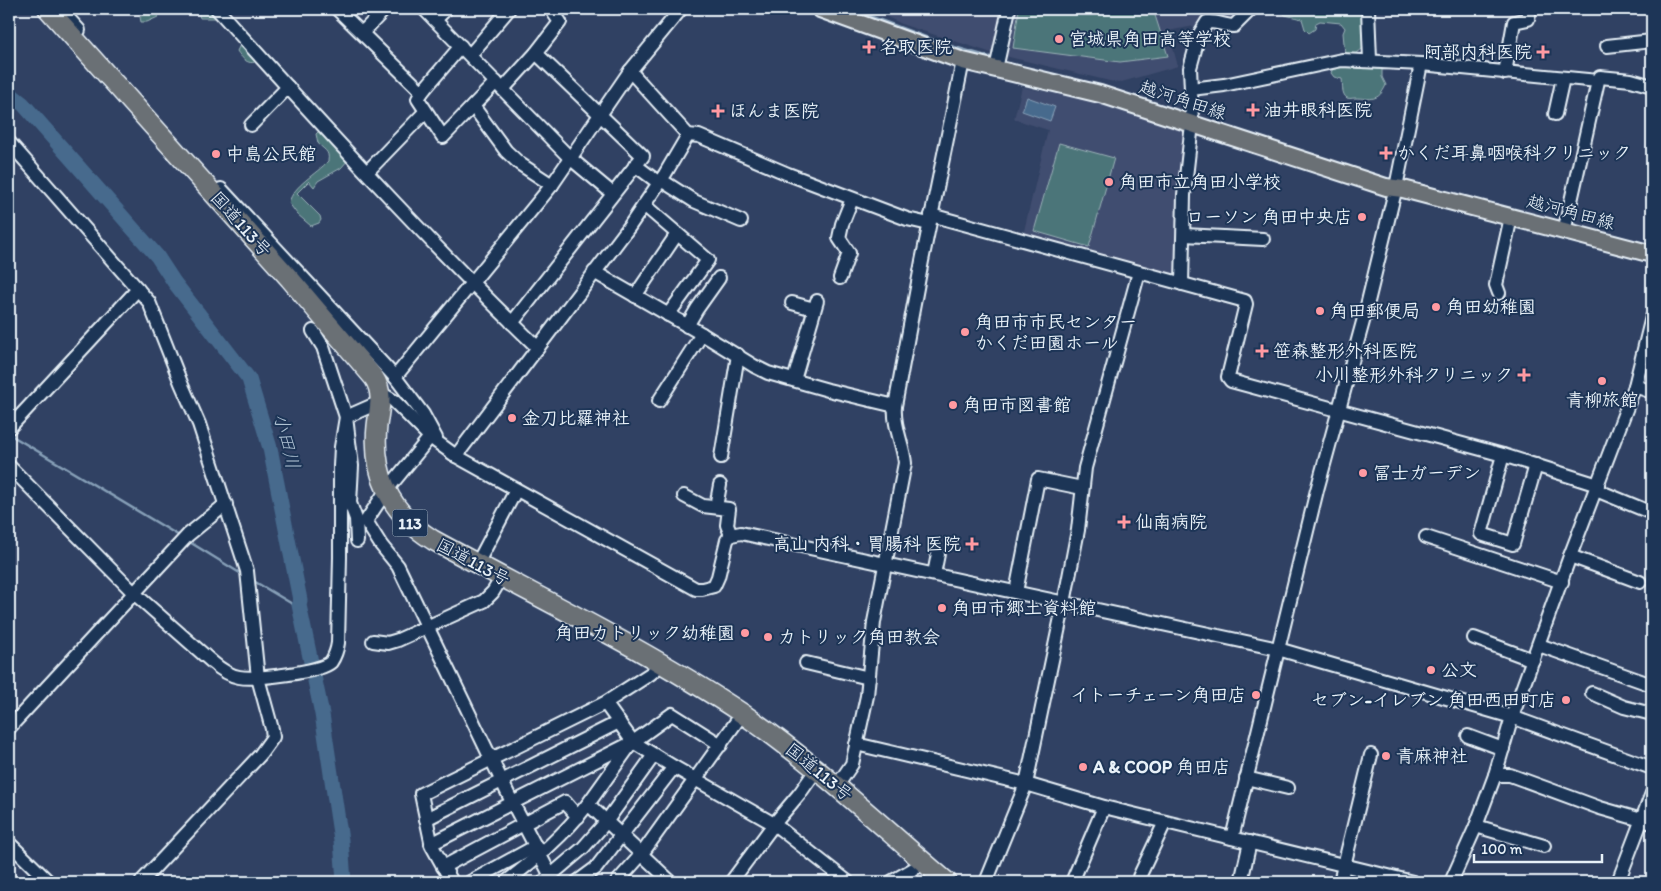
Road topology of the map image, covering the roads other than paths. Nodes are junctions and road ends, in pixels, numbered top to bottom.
1 (48, 9) edge
2 (60, 9) edge
3 (217, 9) edge
4 (337, 9) edge
5 (385, 9) edge
6 (424, 9) edge
7 (446, 9) edge
8 (509, 9) edge
9 (551, 9) edge
10 (681, 9) edge
11 (820, 9) edge
12 (1009, 9) edge
13 (1251, 9) edge
14 (1368, 9) edge
15 (1530, 9) edge
16 (436, 20) junction
17 (362, 33) junction
18 (1652, 41) edge
19 (1607, 46) dead end
20 (465, 51) junction
21 (536, 53) junction
22 (1370, 60) junction
23 (962, 61) junction
24 (1421, 64) junction
25 (996, 69) junction
26 (630, 71) junction
27 (1505, 73) junction
28 (1600, 77) dead end
29 (1563, 78) junction
30 (499, 86) junction
31 (1652, 86) edge
32 (288, 87) junction
33 (1191, 89) junction
34 (422, 92) junction
35 (473, 106) junction
36 (425, 112) junction
37 (1555, 114) dead end
38 (600, 115) junction
39 (1192, 124) junction
40 (251, 125) dead end
41 (688, 135) junction
42 (9, 142) edge
43 (570, 158) junction
44 (635, 165) junction
45 (368, 172) junction
46 (660, 181) junction
47 (552, 185) junction
48 (1396, 187) junction
49 (612, 193) junction
50 (852, 198) junction
51 (644, 205) junction
52 (1511, 217) junction
53 (930, 220) junction
54 (741, 221) dead end
55 (1564, 232) junction
56 (677, 234) junction
57 (1184, 235) junction
58 (1263, 240) dead end
59 (1652, 254) edge
60 (594, 272) junction
61 (1139, 272) junction
62 (719, 278) dead end
63 (840, 278) dead end
64 (471, 283) junction
65 (1182, 284) junction
66 (138, 289) junction
67 (1499, 293) dead end
68 (635, 296) junction
69 (792, 303) dead end
70 (668, 315) junction
71 (1652, 317) edge
72 (512, 323) junction
73 (688, 326) junction
74 (312, 331) dead end
75 (702, 334) junction
76 (538, 348) junction
77 (738, 355) junction
78 (395, 377) junction
79 (794, 380) junction
80 (1635, 386) junction
81 (1652, 392) edge
82 (381, 398) junction
83 (660, 401) dead end
84 (895, 406) junction
85 (1339, 410) junction
86 (346, 417) junction
87 (9, 428) edge
88 (435, 441) junction
89 (1504, 455) junction
90 (456, 456) junction
91 (721, 456) dead end
92 (1536, 465) junction
93 (9, 466) edge
94 (720, 484) dead end
95 (1596, 487) junction
96 (1082, 488) junction
97 (516, 490) junction
98 (386, 491) junction
99 (684, 496) dead end
100 (226, 504) junction
101 (716, 507) junction
102 (1652, 513) edge
103 (731, 535) junction
104 (1426, 537) dead end
105 (357, 541) dead end
106 (938, 554) dead end
107 (1570, 556) junction
108 (477, 564) junction
109 (886, 564) junction
110 (934, 574) junction
111 (502, 577) junction
112 (1562, 582) junction
113 (1640, 582) dead end
114 (1016, 592) junction
115 (135, 594) junction
116 (1064, 603) junction
117 (428, 626) junction
118 (1474, 638) dead end
119 (373, 641) dead end
120 (1539, 645) junction
121 (1278, 649) junction
122 (1533, 660) junction
123 (806, 663) dead end
124 (662, 664) junction
125 (258, 678) junction
126 (870, 678) junction
127 (1652, 685) edge
128 (1592, 693) dead end
129 (605, 703) junction
130 (742, 714) junction
131 (1652, 714) edge
132 (1512, 717) junction
133 (619, 722) junction
134 (9, 728) edge
135 (1468, 736) dead end
136 (633, 742) junction
137 (722, 744) junction
138 (856, 744) junction
139 (1504, 749) junction
140 (654, 755) junction
141 (1371, 755) dead end
142 (491, 759) junction
143 (674, 767) junction
144 (1652, 768) edge
145 (816, 769) junction
146 (1495, 775) junction
147 (695, 778) junction
148 (1246, 778) junction
149 (501, 781) junction
150 (550, 784) junction
151 (1026, 784) junction
152 (837, 786) junction
153 (1288, 788) dead end
154 (1652, 793) edge
155 (565, 802) junction
156 (512, 803) junction
157 (588, 804) junction
158 (1104, 807) junction
159 (578, 817) junction
160 (426, 819) junction
161 (1647, 821) edge
162 (606, 822) junction
163 (1165, 822) junction
164 (774, 824) junction
165 (524, 825) junction
166 (1476, 826) junction
167 (621, 837) junction
168 (1232, 838) junction
169 (1250, 842) junction
170 (9, 844) edge
171 (431, 844) junction
172 (1544, 846) dead end
173 (538, 851) junction
174 (641, 855) junction
175 (924, 863) junction
176 (1344, 864) junction
177 (443, 867) junction
178 (1139, 876) dead end
179 (549, 880) edge
180 (49, 882) edge
181 (141, 882) edge
182 (452, 882) edge
183 (470, 882) edge
184 (506, 882) edge
185 (578, 882) edge
186 (617, 882) edge
187 (671, 882) edge
188 (731, 882) edge
189 (848, 882) edge
190 (892, 882) edge
191 (947, 882) edge
192 (986, 882) edge
193 (1072, 882) edge
194 (1241, 882) edge
195 (1340, 882) edge
196 (1413, 882) edge
197 (1451, 882) edge
198 (1618, 882) edge

1 - 82 highway, 国道113号
2 - 78 street
3 - 32 street
4 - 17 street
5 - 17 street
6 - 16 street
7 - 16 street
8 - 20 street
9 - 21 street
10 - 26 street
11 - 23 main road, 越河角田線
12 - 25 street
13 - 33 street
14 - 22 street
15 - 27 street
16 - 20 street
17 - 34 street
18 - 19 street
20 - 30 street
20 - 34 street
21 - 30 street
21 - 38 street
22 - 24 street
22 - 33 street
23 - 25 main road, 越河角田線
23 - 53 street
24 - 27 street
24 - 48 street
25 - 39 main road, 越河角田線
26 - 38 street
26 - 41 street
27 - 29 street
28 - 31 street
29 - 37 street
29 - 55 street
30 - 35 street
30 - 43 street
32 - 40 street
32 - 45 street
33 - 39 street
34 - 36 street
35 - 36 street
35 - 47 street
36 - 45 street
38 - 43 street
38 - 44 street
39 - 48 main road, 越河角田線
39 - 57 street
41 - 46 street
41 - 50 street
42 - 66 street
43 - 47 street
43 - 49 street
44 - 46 street
44 - 49 street
45 - 64 street
46 - 51 street
46 - 54 street
47 - 64 street
48 - 52 main road, 越河角田線
48 - 85 street
49 - 72 street
50 - 53 street
50 - 63 street
51 - 56 street
51 - 60 street
52 - 55 main road, 越河角田線
52 - 67 street
53 - 61 street
53 - 84 street
55 - 59 main road, 越河角田線
56 - 68 street
56 - 70 street
57 - 58 street
57 - 65 street
60 - 68 street
60 - 76 street
61 - 65 street
61 - 96 street
62 - 73 street
64 - 72 street
64 - 78 street
65 - 85 street
66 - 87 street
66 - 100 street
68 - 70 street
69 - 79 street
70 - 73 street
71 - 80 street
72 - 76 street
73 - 75 street
74 - 86 street
75 - 77 street
75 - 83 street
76 - 90 street
77 - 79 street
77 - 91 street
78 - 88 street
79 - 84 street
80 - 81 street
80 - 95 street
82 - 86 street
82 - 88 street
82 - 98 highway, 国道113号 / 113
84 - 109 street
85 - 89 street
85 - 121 street
86 - 105 street
86 - 125 street
88 - 90 street
88 - 98 street
89 - 92 street
89 - 92 street
90 - 97 street
92 - 95 street
93 - 115 street
94 - 101 street
95 - 102 street
95 - 107 street
96 - 114 street
96 - 116 street
97 - 103 street
97 - 108 street
98 - 108 highway, 国道113号 / 113
98 - 117 street
99 - 101 street
100 - 115 street
100 - 125 street
101 - 103 street
103 - 109 street
104 - 112 street
106 - 110 street
107 - 112 street
107 - 113 street
108 - 111 highway, 国道113号 / 113
109 - 110 street
109 - 126 street
110 - 114 street
111 - 117 street
111 - 124 highway, 国道113号 / 113
112 - 120 street
114 - 116 street
115 - 125 street
115 - 134 street
116 - 121 street
116 - 151 street
117 - 119 street
117 - 142 street
118 - 122 street
120 - 122 street
120 - 127 street
121 - 132 street
121 - 148 street
122 - 132 street
123 - 126 street
124 - 129 street
124 - 130 highway, 国道113号 / 113
125 - 181 street
126 - 138 street
128 - 131 street
129 - 133 street
129 - 142 street
130 - 137 street
130 - 145 highway, 国道113号 / 113
132 - 139 street
132 - 144 street
133 - 136 street
133 - 149 street
135 - 139 street
136 - 137 street
136 - 140 street
136 - 150 street
136 - 157 street
137 - 147 street
138 - 151 street
138 - 152 street
139 - 146 street
140 - 143 street
140 - 162 street
141 - 176 street
142 - 149 street
142 - 160 street
143 - 147 street
143 - 167 street
145 - 152 highway, 国道113号 / 113
145 - 164 street
146 - 161 street
146 - 166 street
147 - 164 street
147 - 174 street
148 - 153 street
148 - 168 street
149 - 156 street
149 - 160 street
150 - 155 street
150 - 156 street
151 - 158 street
151 - 192 street
152 - 175 highway, 国道113号 / 113
154 - 161 street
155 - 159 street
155 - 165 street
156 - 165 street
156 - 171 street
157 - 159 street
157 - 162 street
158 - 163 street
158 - 193 street
159 - 173 street
160 - 171 street
161 - 198 street
162 - 167 street
162 - 179 street
163 - 168 street
163 - 178 street
164 - 188 street
164 - 189 street
165 - 173 street
165 - 177 street
166 - 172 street
166 - 197 street
167 - 174 street
167 - 185 street
168 - 169 street
169 - 176 street
169 - 194 street
170 - 180 street
171 - 177 street
173 - 179 street
173 - 183 street
173 - 184 street
174 - 186 street
174 - 187 street
175 - 190 street
175 - 191 highway, 国道113号 / 113
176 - 195 street
176 - 196 street
177 - 182 street

